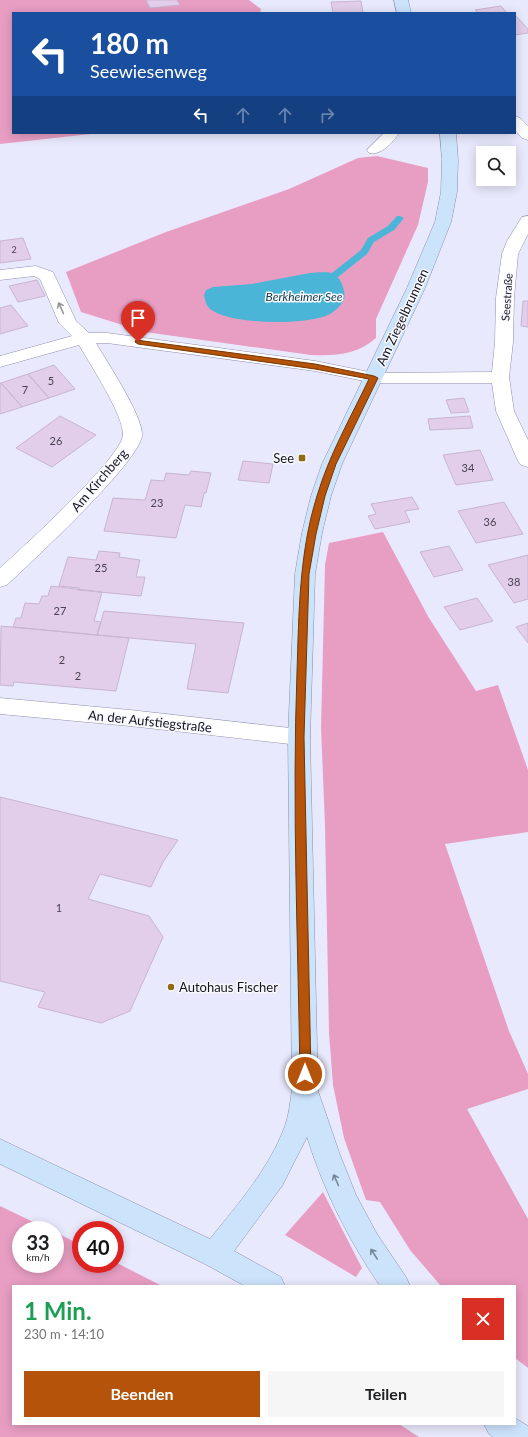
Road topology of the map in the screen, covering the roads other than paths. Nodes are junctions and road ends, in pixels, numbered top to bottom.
1 (401, 0) edge
2 (404, 12) edge
3 (516, 122) edge
4 (391, 134) edge
5 (448, 134) edge
6 (528, 135) edge
7 (374, 150) dead end
8 (528, 221) edge
9 (0, 275) edge
10 (84, 338) junction
11 (0, 362) edge
12 (500, 377) junction
13 (374, 378) junction
14 (528, 461) edge
15 (0, 580) edge
16 (0, 706) edge
17 (299, 737) junction
18 (305, 1090) junction
19 (0, 1151) edge
20 (215, 1255) junction
21 (270, 1285) edge
22 (395, 1285) edge

1 - 2 street
3 - 6 street
4 - 7 lane
5 - 13 street, Am Ziegelbrunnen
8 - 12 street, Seestraße
10 -> 9 street, Am Kirchberg
10 - 11 street
10 - 13 street
10 - 15 street, Am Kirchberg
12 - 13 street
12 - 14 street, Seestraße
13 - 17 street, Am Ziegelbrunnen
16 - 17 street, An der Aufstiegstraße
17 - 18 street, Am Ziegelbrunnen
18 - 20 street, Am Ziegelbrunnen
22 -> 18 street, Am Ziegelbrunnen
19 - 20 street
20 - 21 street

